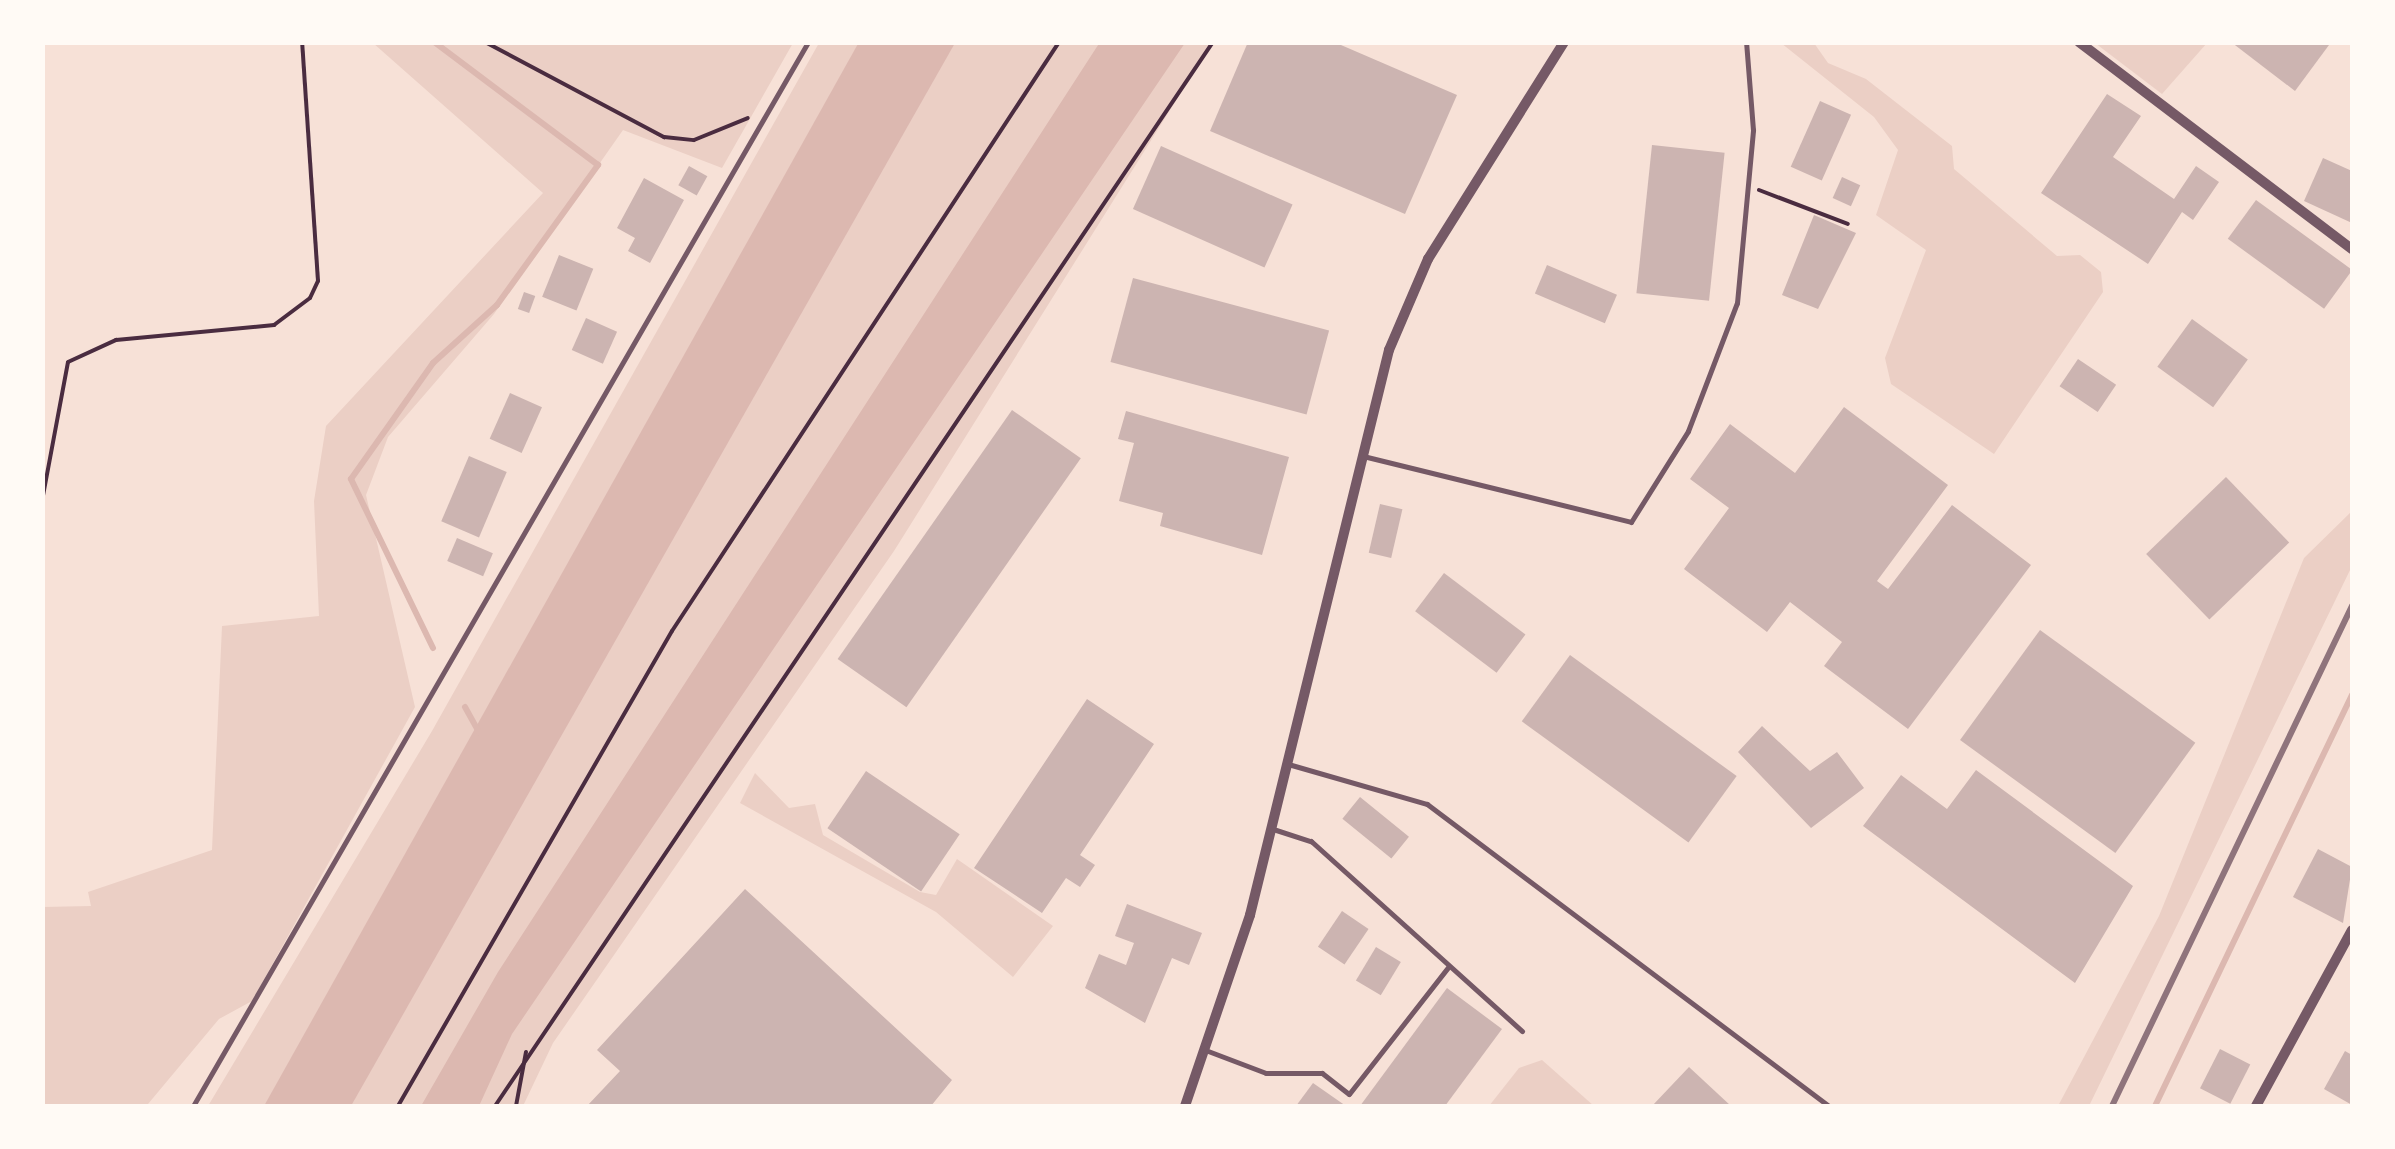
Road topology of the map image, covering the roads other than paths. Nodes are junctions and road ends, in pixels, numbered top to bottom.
1 (808, 42) edge
2 (1564, 42) edge
3 (1746, 42) edge
4 (2079, 42) edge
5 (2352, 249) edge
6 (1360, 455) junction
7 (1285, 763) junction
8 (1270, 829) junction
9 (2352, 930) edge
10 (1449, 966) junction
11 (1522, 1031) dead end
12 (1208, 1051) junction
13 (193, 1106) edge
14 (1185, 1106) edge
15 (1829, 1106) edge
16 (2256, 1106) edge

1 - 13 lane
2 - 6 street
3 - 6 lane
4 - 5 street
6 - 7 street
7 - 8 street
7 - 15 lane
8 - 10 lane
8 - 12 street
9 - 16 street
10 - 11 lane
10 - 12 lane
12 - 14 street

